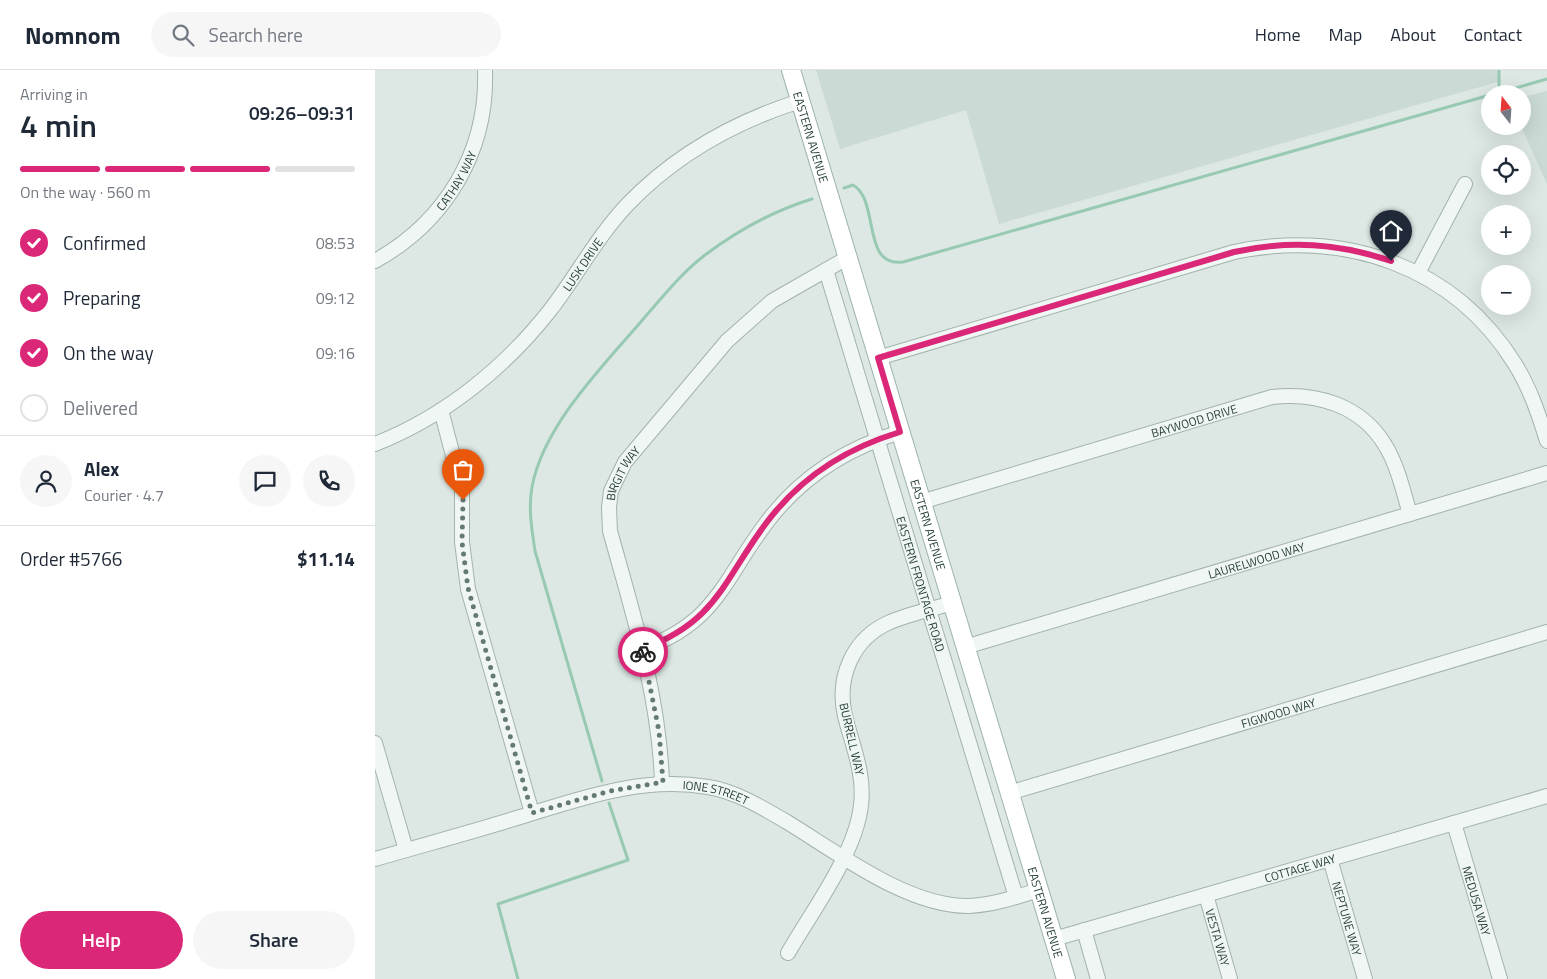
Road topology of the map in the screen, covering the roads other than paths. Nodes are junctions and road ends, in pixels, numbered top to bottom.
1 (485, 70) edge
2 (791, 70) edge
3 (800, 101) junction
4 (1465, 184) dead end
5 (847, 258) junction
6 (375, 261) edge
7 (826, 270) junction
8 (1418, 273) junction
9 (878, 358) junction
10 (441, 410) junction
11 (900, 432) junction
12 (877, 440) junction
13 (1547, 442) edge
14 (375, 444) edge
15 (1547, 473) edge
16 (921, 502) junction
17 (1410, 514) junction
18 (952, 603) junction
19 (929, 610) junction
20 (1547, 632) edge
21 (965, 646) junction
22 (643, 649) junction
23 (375, 743) edge
24 (663, 782) junction
25 (1009, 793) junction
26 (1547, 796) edge
27 (532, 813) junction
28 (1454, 823) junction
29 (406, 850) junction
30 (844, 856) junction
31 (375, 859) edge
32 (1330, 859) junction
33 (1039, 890) junction
34 (1205, 895) junction
35 (1016, 897) junction
36 (1084, 930) junction
37 (1054, 939) junction
38 (788, 953) dead end
39 (1066, 979) edge
40 (1099, 979) edge
41 (1229, 979) edge
42 (1365, 979) edge
43 (1500, 979) edge

1 - 6 street, CATHAY WAY
2 - 3 main road, EASTERN AVENUE
3 - 5 main road, EASTERN AVENUE
3 - 10 street, LUSK DRIVE
4 - 8 street
5 - 7 street, BIRGIT WAY
5 - 9 main road, EASTERN AVENUE
7 - 12 street, EASTERN FRONTAGE ROAD
7 - 22 street, BIRGIT WAY
8 - 9 street
8 - 13 street
9 - 11 main road, EASTERN AVENUE
10 - 14 street, LUSK DRIVE
10 - 27 street
11 - 12 street
11 - 16 main road, EASTERN AVENUE
12 - 19 street, EASTERN FRONTAGE ROAD
12 - 22 street
15 - 17 street, LAURELWOOD WAY
16 - 17 street, BAYWOOD DRIVE
16 - 18 main road, EASTERN AVENUE
17 - 21 street, LAURELWOOD WAY
18 - 19 street, BURRELL WAY
18 - 21 main road, EASTERN AVENUE
19 - 30 street, BURRELL WAY
19 - 35 street, EASTERN FRONTAGE ROAD
20 - 25 street, FIGWOOD WAY
21 - 25 main road, EASTERN AVENUE
22 - 24 street, BIRGIT WAY
23 - 29 street
24 - 27 street, IONE STREET
24 - 30 street, IONE STREET
25 - 33 main road, EASTERN AVENUE
26 - 28 street, COTTAGE WAY
27 - 29 street, IONE STREET
28 - 32 street, COTTAGE WAY
28 - 43 street, MEDUSA WAY
29 - 31 street, IONE STREET
30 - 35 street, IONE STREET
30 - 38 street, BURRELL WAY
32 - 34 street, COTTAGE WAY
32 - 42 street, NEPTUNE WAY
33 - 35 street, IONE STREET
33 - 37 main road, EASTERN AVENUE
34 - 36 street, COTTAGE WAY
34 - 41 street, VESTA WAY
36 - 37 street, COTTAGE WAY
36 - 40 street
37 - 39 main road, EASTERN AVENUE

